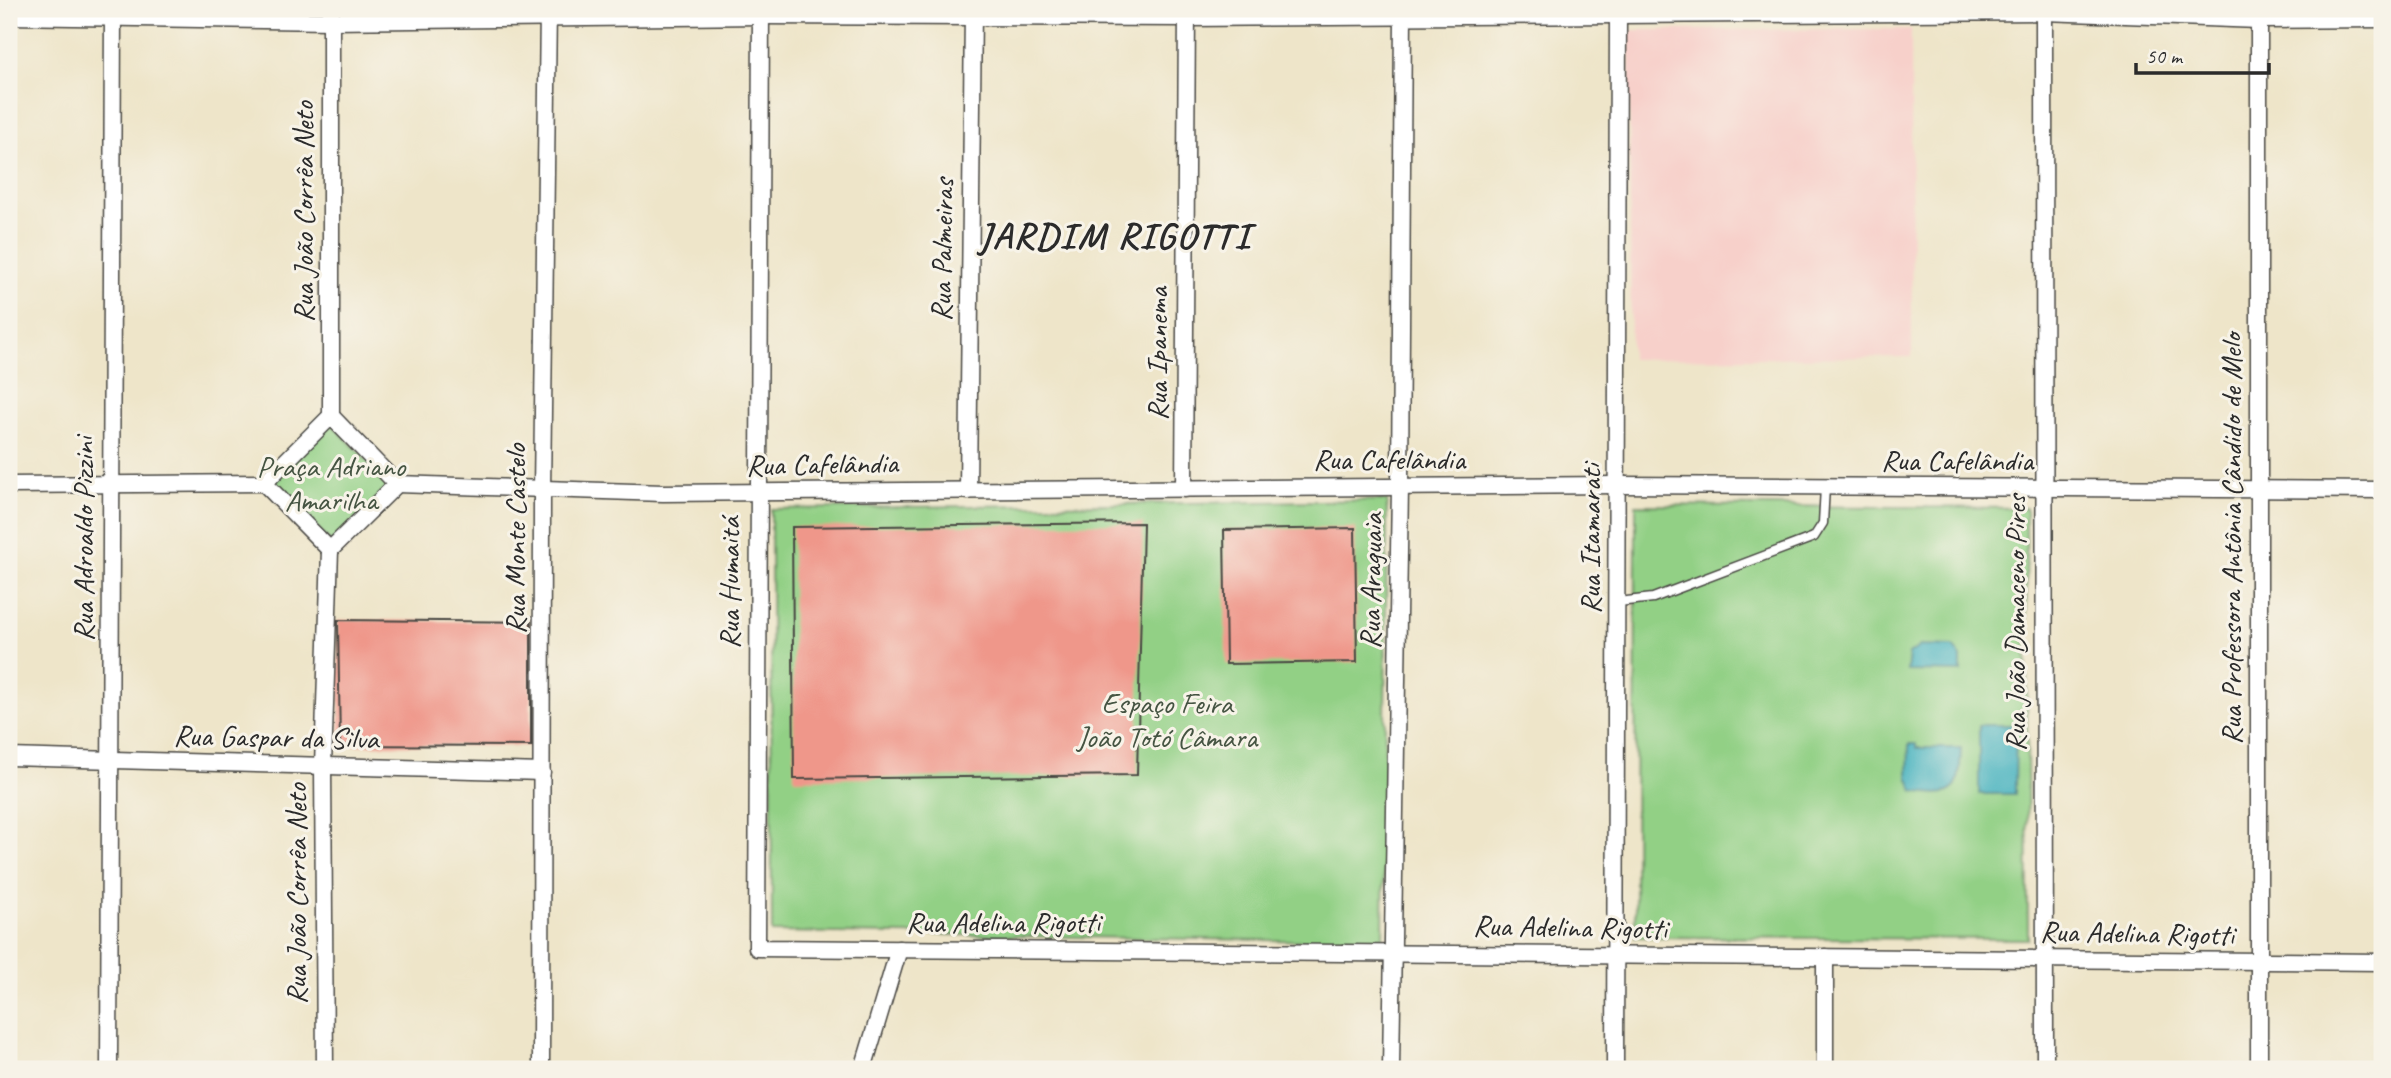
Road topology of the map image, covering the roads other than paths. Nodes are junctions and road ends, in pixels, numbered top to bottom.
1 (2044, 10) edge
2 (761, 12) edge
3 (972, 12) edge
4 (1403, 12) edge
5 (1618, 12) edge
6 (1825, 12) edge
7 (113, 13) edge
8 (548, 14) edge
9 (1187, 14) edge
10 (331, 15) edge
11 (2259, 15) edge
12 (9, 16) edge
13 (2382, 19) edge
14 (331, 416) junction
15 (264, 483) junction
16 (397, 484) junction
17 (9, 485) edge
18 (1619, 485) junction
19 (111, 486) junction
20 (1400, 487) junction
21 (1825, 487) junction
22 (2043, 488) junction
23 (1184, 489) junction
24 (2259, 489) junction
25 (2382, 490) edge
26 (542, 491) junction
27 (968, 491) junction
28 (757, 493) junction
29 (330, 550) junction
30 (1618, 602) junction
31 (9, 757) edge
32 (109, 760) junction
33 (323, 766) junction
34 (542, 772) junction
35 (757, 948) joint
36 (899, 949) junction
37 (1394, 953) junction
38 (1616, 955) junction
39 (1825, 957) junction
40 (2045, 960) junction
41 (2260, 962) junction
42 (2382, 962) edge
43 (109, 1069) edge
44 (325, 1069) edge
45 (541, 1069) edge
46 (863, 1069) edge
47 (1391, 1069) edge
48 (1615, 1069) edge
49 (1825, 1069) edge
50 (2045, 1069) edge
51 (2259, 1069) edge

1 - 6 street
1 - 11 street
1 - 22 street, Rua João Damaceno Pires
2 - 3 street
2 - 8 street
2 - 28 street, Rua Humaitá
3 - 9 street
3 - 27 street, Rua Palmeiras
4 - 5 street
4 - 9 street
4 - 20 street, Rua Araguaia
5 - 6 street
5 - 18 street, Rua Itamarati
7 - 10 street
7 - 12 street
7 - 19 street, Rua Adroaldo Pizzini
8 - 10 street
8 - 26 street, Rua Monte Castelo
9 - 23 street, Rua Ipanema
10 - 14 street, Rua João Corrêa Neto
11 - 13 street
11 - 24 street, Rua Professora Antônia Cândido de Melo
14 - 15 street
14 - 16 street
15 - 19 street
15 - 29 street
16 - 26 street, Rua Cafelândia
16 - 29 street
17 - 19 street
18 - 20 street, Rua Cafelândia
18 - 21 street, Rua Cafelândia
18 - 30 street, Rua Itamarati
19 - 32 street, Rua Adroaldo Pizzini
20 - 23 street, Rua Cafelândia
20 - 37 street, Rua Araguaia
21 - 22 street, Rua Cafelândia
21 - 30 lane
22 - 24 street, Rua Cafelândia
22 - 40 street, Rua João Damaceno Pires
23 - 27 street, Rua Cafelândia
24 - 25 street, Rua Cafelândia
24 - 41 street, Rua Professora Antônia Cândido de Melo
26 - 28 street, Rua Cafelândia
26 - 34 street, Rua Monte Castelo
27 - 28 street, Rua Cafelândia
28 - 35 street, Rua Humaitá
29 - 33 street, Rua João Corrêa Neto
30 - 38 street, Rua Itamarati
31 - 32 street, Rua Gaspar da Silva
32 - 33 street, Rua Gaspar da Silva
32 - 43 street, Rua Adroaldo Pizzini
33 - 34 street, Rua Gaspar da Silva
33 - 44 street, Rua João Corrêa Neto
34 - 45 street, Rua Monte Castelo
35 - 36 street, Rua Adelina Rigotti
36 - 37 street, Rua Adelina Rigotti
36 - 46 street
37 - 38 street, Rua Adelina Rigotti
37 - 47 street, Rua Araguaia
38 - 39 street, Rua Adelina Rigotti
38 - 48 street, Rua Itamarati
39 - 40 street, Rua Adelina Rigotti
39 - 49 street
40 - 41 street, Rua Adelina Rigotti
40 - 50 street, Rua João Damaceno Pires
41 - 42 street, Rua Adelina Rigotti
41 - 51 street, Rua Professora Antônia Cândido de Melo

